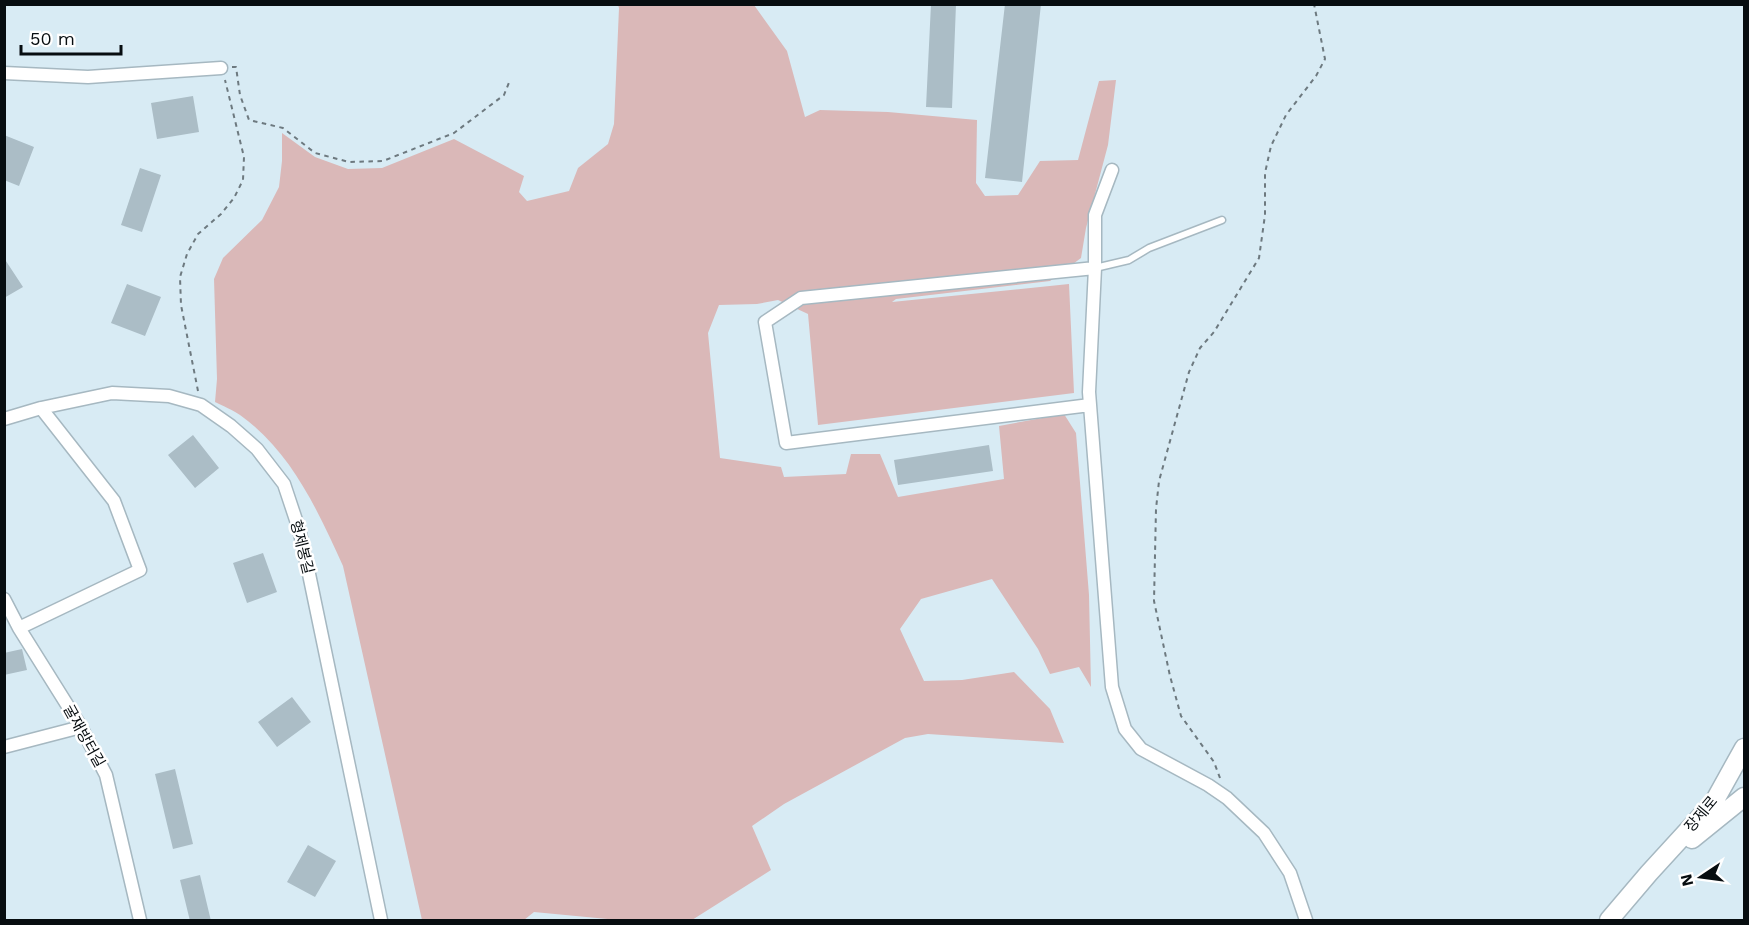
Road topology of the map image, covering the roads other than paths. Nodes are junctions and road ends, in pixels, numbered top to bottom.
1 (221, 68) road end
2 (4, 73) edge
3 (1112, 170) dead end
4 (1222, 220) dead end
5 (1095, 268) junction
6 (1090, 405) junction
7 (41, 408) junction
8 (4, 419) edge
9 (4, 599) edge
10 (19, 628) junction
11 (81, 727) junction
12 (4, 747) edge
13 (1744, 748) edge
14 (1744, 797) edge
15 (1649, 873) junction
16 (140, 921) edge
17 (381, 921) edge
18 (1306, 921) edge
19 (1609, 921) edge

1 - 2 street
3 - 5 street
4 - 5 lane
5 - 6 street
5 - 6 street
6 - 18 street
7 - 8 street, 형제봉길
7 - 10 street
7 - 17 street, 형제봉길
9 - 10 street, 굴재방터길
10 - 11 street, 굴재방터길
11 - 12 street
11 - 16 street, 굴재방터길
13 - 15 main road, 장제로
14 - 15 main road, 장제로
15 - 19 main road, 장제로

